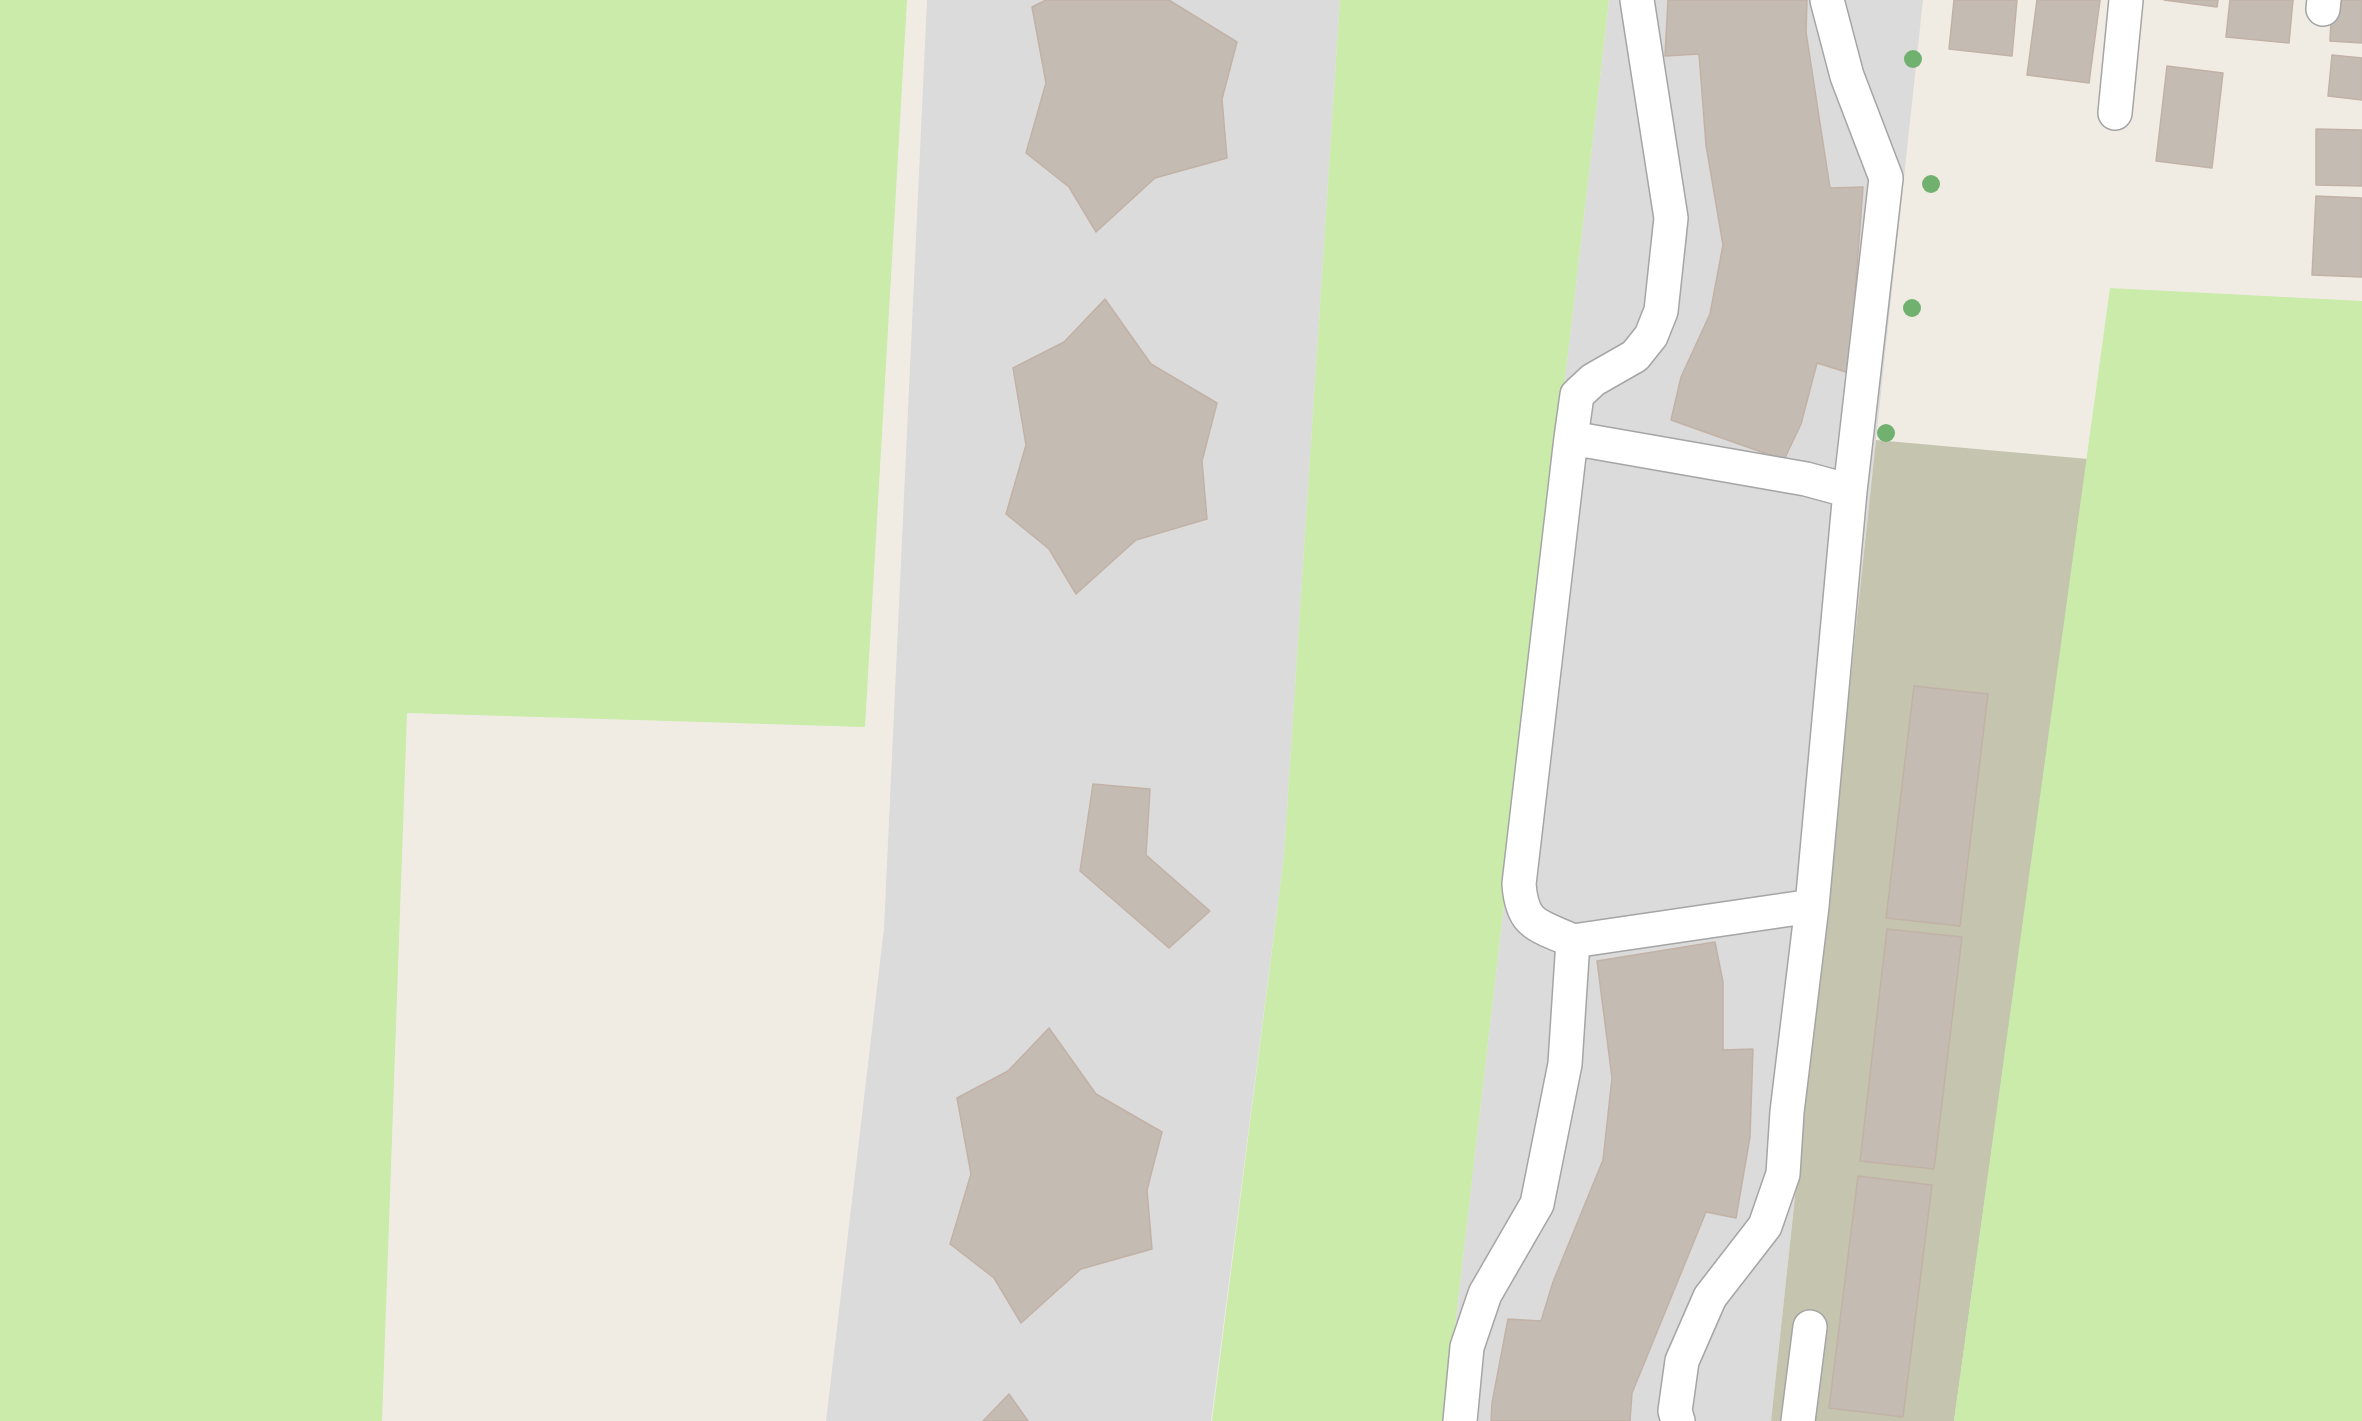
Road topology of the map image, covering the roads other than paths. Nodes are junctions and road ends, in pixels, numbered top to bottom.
1 (1637, 0) edge
2 (1827, 0) edge
3 (2126, 0) edge
4 (2115, 113) dead end
5 (1571, 438) junction
6 (1850, 491) junction
7 (1812, 906) junction
8 (1572, 941) junction
9 (1810, 1327) dead end
10 (1460, 1421) edge
11 (1678, 1421) edge
12 (1798, 1421) edge

1 - 5 street
2 - 6 street
3 - 4 street
5 - 6 street
5 - 8 street
6 - 7 street
7 - 8 street
7 - 11 street
8 - 10 street
9 - 12 street

